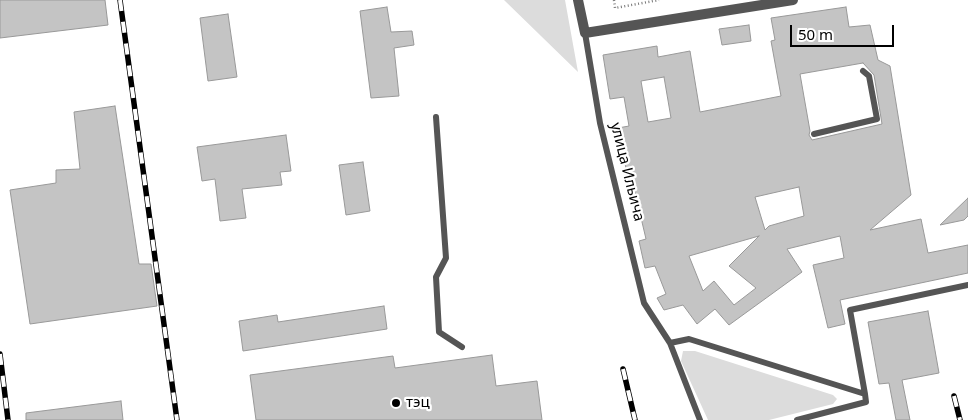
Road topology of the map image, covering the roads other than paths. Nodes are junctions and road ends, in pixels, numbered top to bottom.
1 (578, 0) edge
2 (793, 0) edge
3 (584, 33) junction
4 (862, 71) dead end
5 (436, 117) dead end
6 (814, 134) dead end
7 (968, 286) edge
8 (670, 343) junction
9 (462, 347) dead end
10 (865, 394) junction
11 (700, 420) edge
12 (796, 420) edge

1 - 3 street, улица Ильича
2 - 3 street
3 - 8 lane, улица Ильича
4 - 6 lane
5 - 9 lane
7 - 10 lane
8 - 10 lane
8 - 11 lane, улица Ильича
10 - 12 lane

